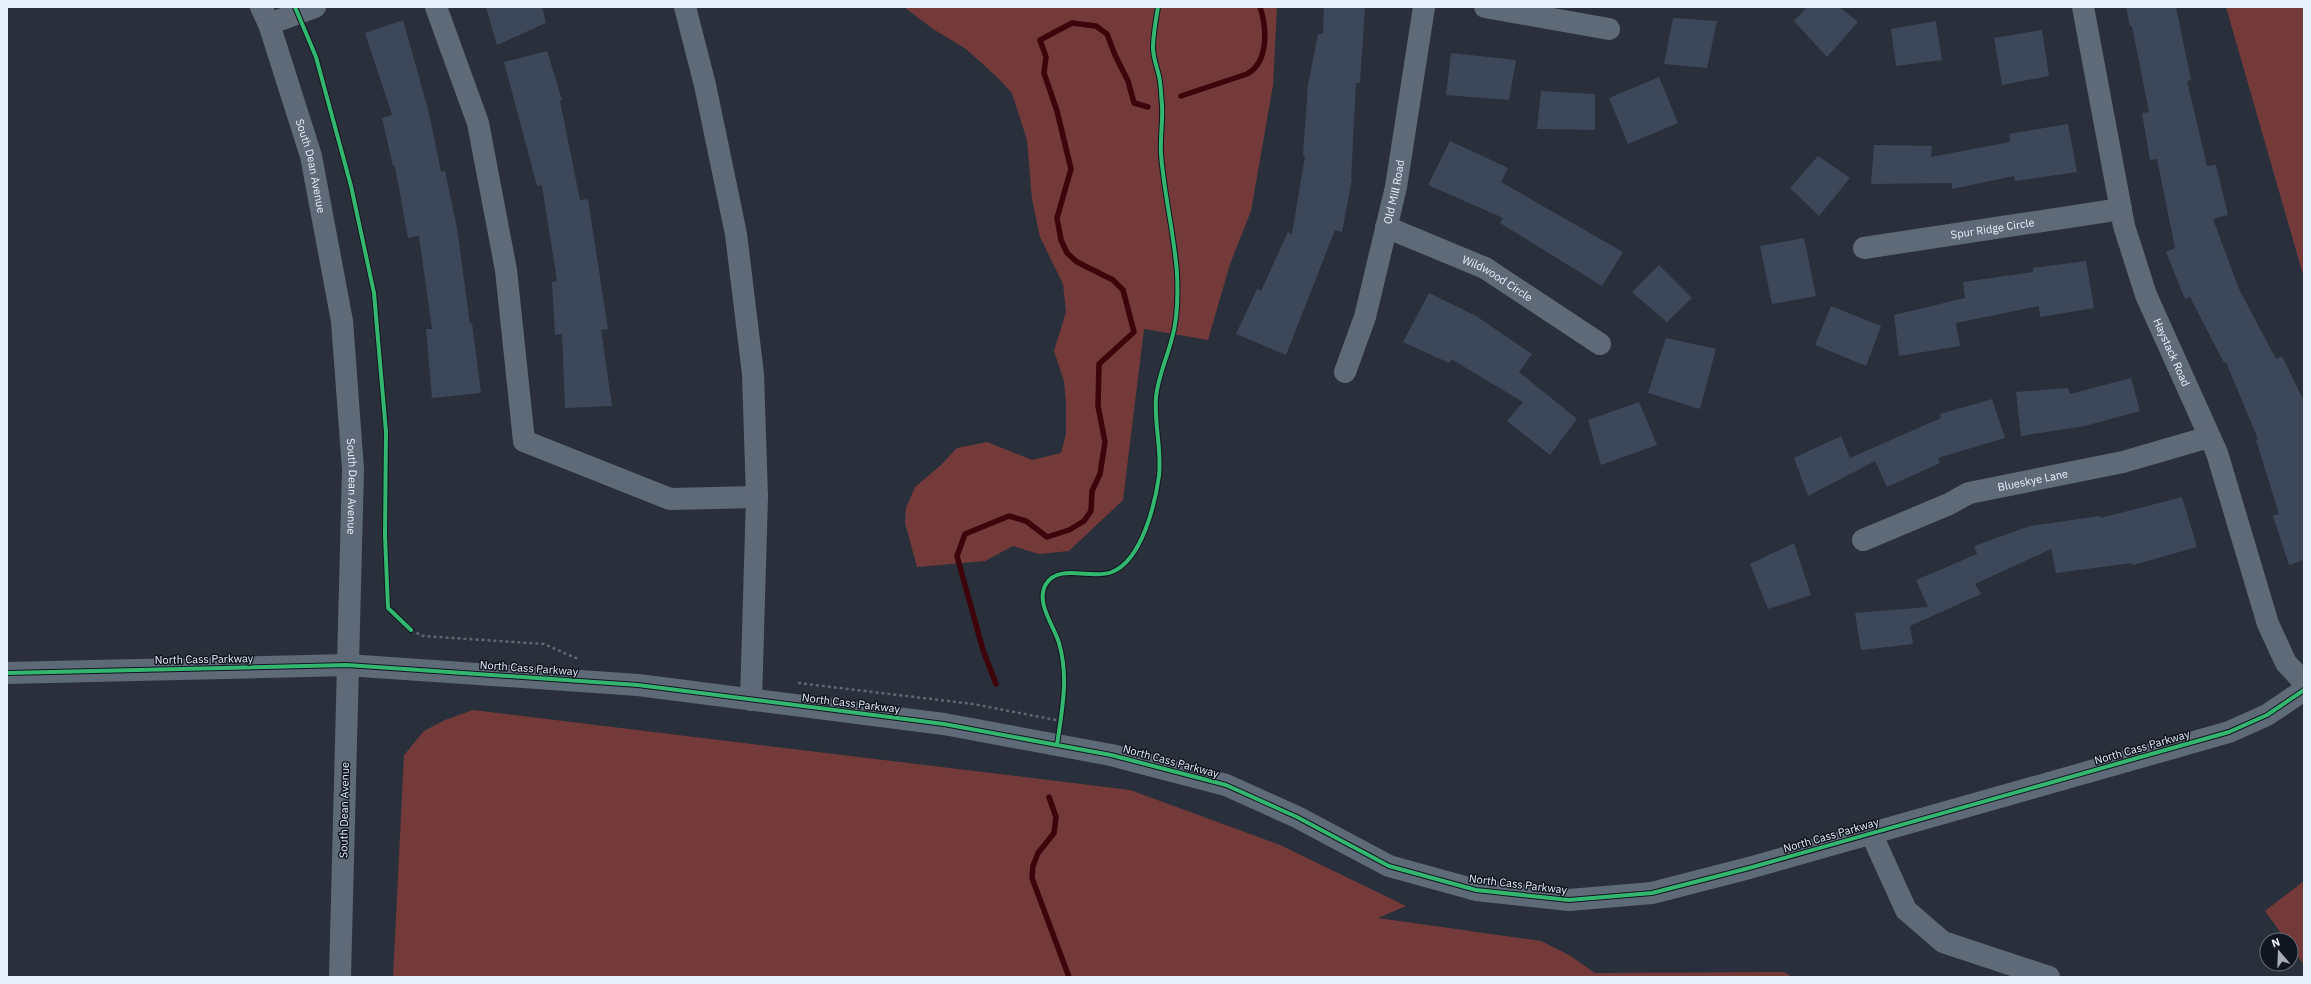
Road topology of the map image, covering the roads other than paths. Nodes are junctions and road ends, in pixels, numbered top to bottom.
1 (315, 7) edge
2 (436, 7) edge
3 (685, 7) edge
4 (1424, 7) edge
5 (1485, 7) edge
6 (2083, 7) edge
7 (265, 16) edge
8 (1609, 29) dead end
9 (2121, 209) junction
10 (1386, 227) junction
11 (1864, 248) dead end
12 (1600, 344) dead end
13 (1345, 372) dead end
14 (2210, 437) junction
15 (758, 497) junction
16 (1863, 540) dead end
17 (347, 665) junction
18 (7, 672) edge
19 (2304, 682) edge
20 (2304, 690) edge
21 (751, 700) junction
22 (1871, 833) junction
23 (340, 977) edge
24 (2048, 977) edge

1 - 7 street
2 - 15 street
3 - 15 street
4 - 10 street, Old Mill Road
5 - 8 street
6 - 9 street, Haystack Road
7 - 17 street, South Dean Avenue
9 - 11 street, Spur Ridge Circle
9 - 14 street, Haystack Road
10 - 12 street, Wildwood Circle
10 - 13 street, Old Mill Road
14 - 16 street, Blueskye Lane
14 - 19 street, Haystack Road
15 - 21 street
17 - 18 street, North Cass Parkway
17 - 21 street, North Cass Parkway
17 - 23 street, South Dean Avenue
20 - 22 street, North Cass Parkway
21 - 22 street, North Cass Parkway
22 - 24 street, North Cass Parkway

